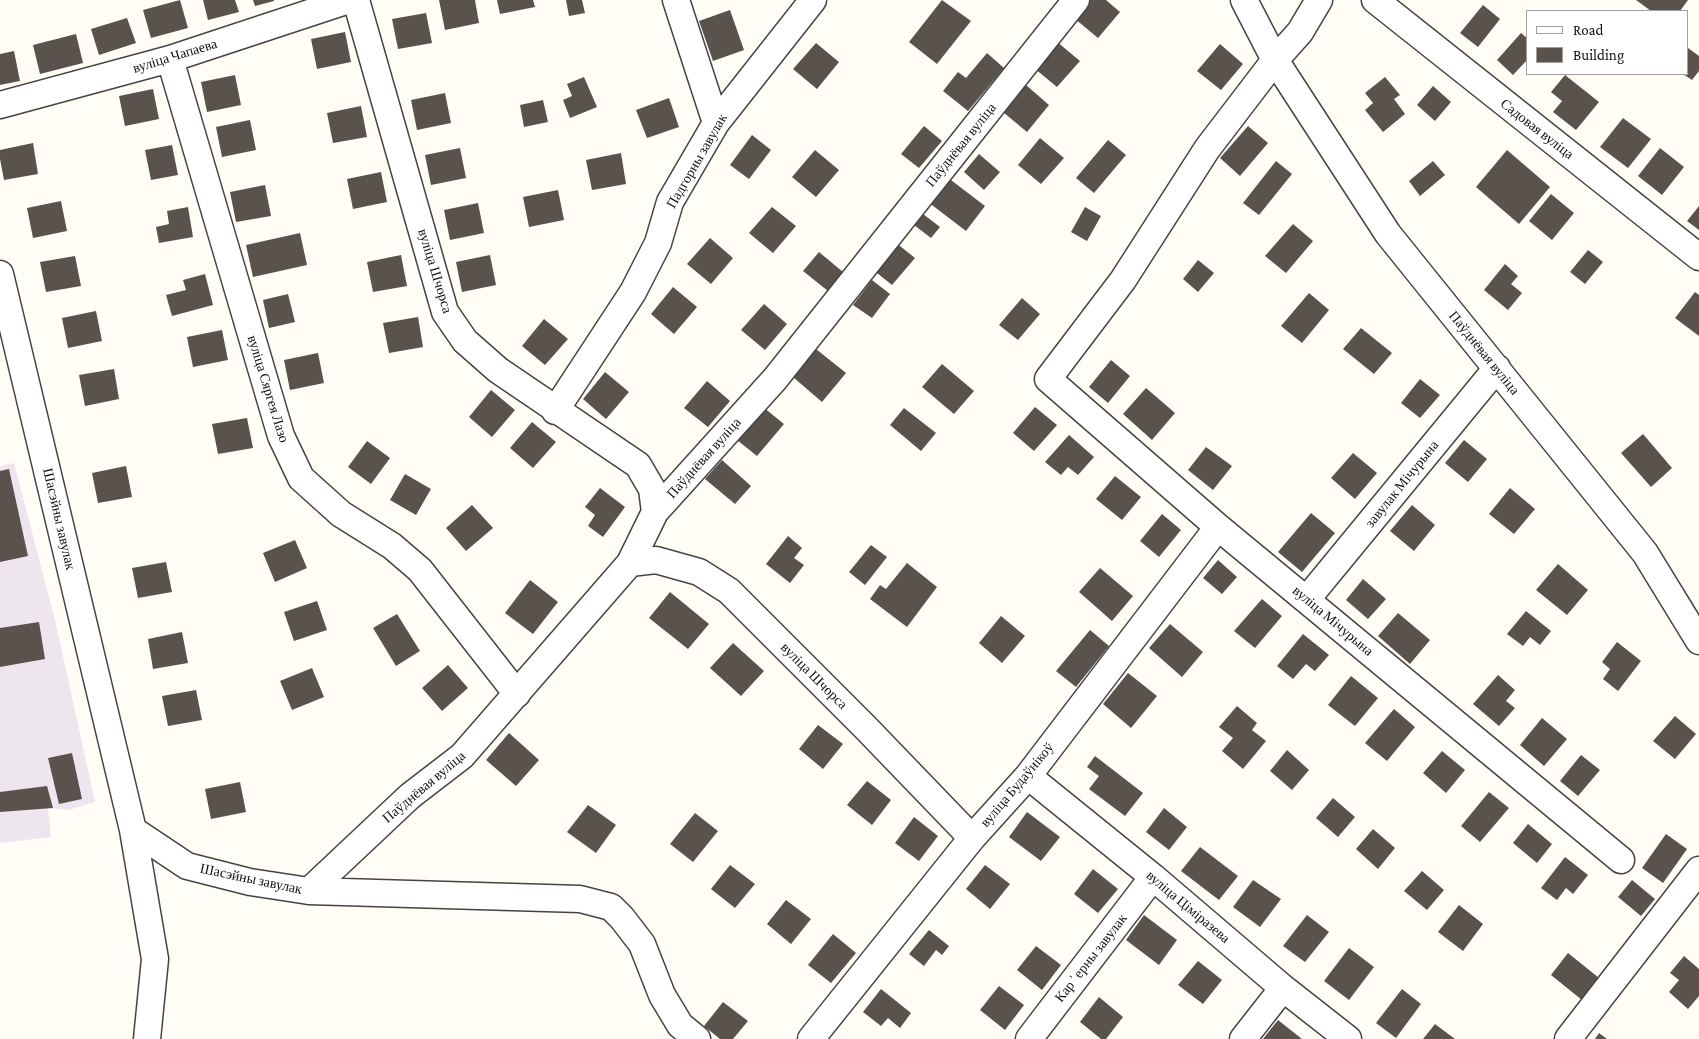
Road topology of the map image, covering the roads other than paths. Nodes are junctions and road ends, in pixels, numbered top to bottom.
1 (349, 0) edge
2 (356, 0) edge
3 (676, 0) edge
4 (813, 0) edge
5 (1076, 0) edge
6 (1244, 0) edge
7 (1319, 0) edge
8 (1375, 0) edge
9 (170, 59) junction
10 (1275, 60) junction
11 (0, 105) edge
12 (716, 123) junction
13 (1699, 257) edge
14 (0, 274) edge
15 (1497, 368) junction
16 (555, 411) junction
17 (655, 512) junction
18 (1218, 527) junction
19 (630, 563) junction
20 (1307, 599) junction
21 (1699, 641) edge
22 (517, 694) junction
23 (1028, 776) junction
24 (133, 830) junction
25 (972, 838) junction
26 (1621, 860) dead end
27 (1699, 870) edge
28 (1153, 878) junction
29 (309, 891) junction
30 (1283, 988) junction
31 (147, 1039) edge
32 (697, 1039) edge
33 (811, 1039) edge
34 (1029, 1039) edge
35 (1243, 1039) edge
36 (1348, 1039) edge
37 (1568, 1039) edge

1 - 9 street, вуліца Чапаева
2 - 16 street, вуліца Шчорса
3 - 12 street
4 - 12 street, Падгорны завулак
5 - 17 street, Паўднёвая вуліца
6 - 10 street, Паўднёвая вуліца
7 - 10 street
8 - 13 street, Садовая вуліца
9 - 11 street, вуліца Чапаева
9 - 22 street, вуліца Сяргея Лазо
10 - 15 street, Паўднёвая вуліца
10 - 18 street, вуліца Мічурына
12 - 16 street, Падгорны завулак
14 - 24 street, Шасэйны завулак
15 - 20 street, завулак Мічурына
15 - 21 street, Паўднёвая вуліца
16 - 17 street, вуліца Шчорса
17 - 19 street, Паўднёвая вуліца
18 - 20 street, вуліца Мічурына
18 - 23 street, вуліца Будаўнікоў
19 - 22 street, Паўднёвая вуліца
19 - 25 street, вуліца Шчорса
20 - 26 street, вуліца Мічурына
22 - 29 street, Паўднёвая вуліца
23 - 25 street, вуліца Будаўнікоў
23 - 28 street, вуліца Ціміразева
24 - 29 street, Шасэйны завулак
24 - 31 street
25 - 33 street, вуліца Будаўнікоў
27 - 37 street
28 - 30 street, вуліца Ціміразева
28 - 34 street, Карʼерны завулак
29 - 32 street, Шасэйны завулак
30 - 35 street
30 - 36 street, вуліца Ціміразева

